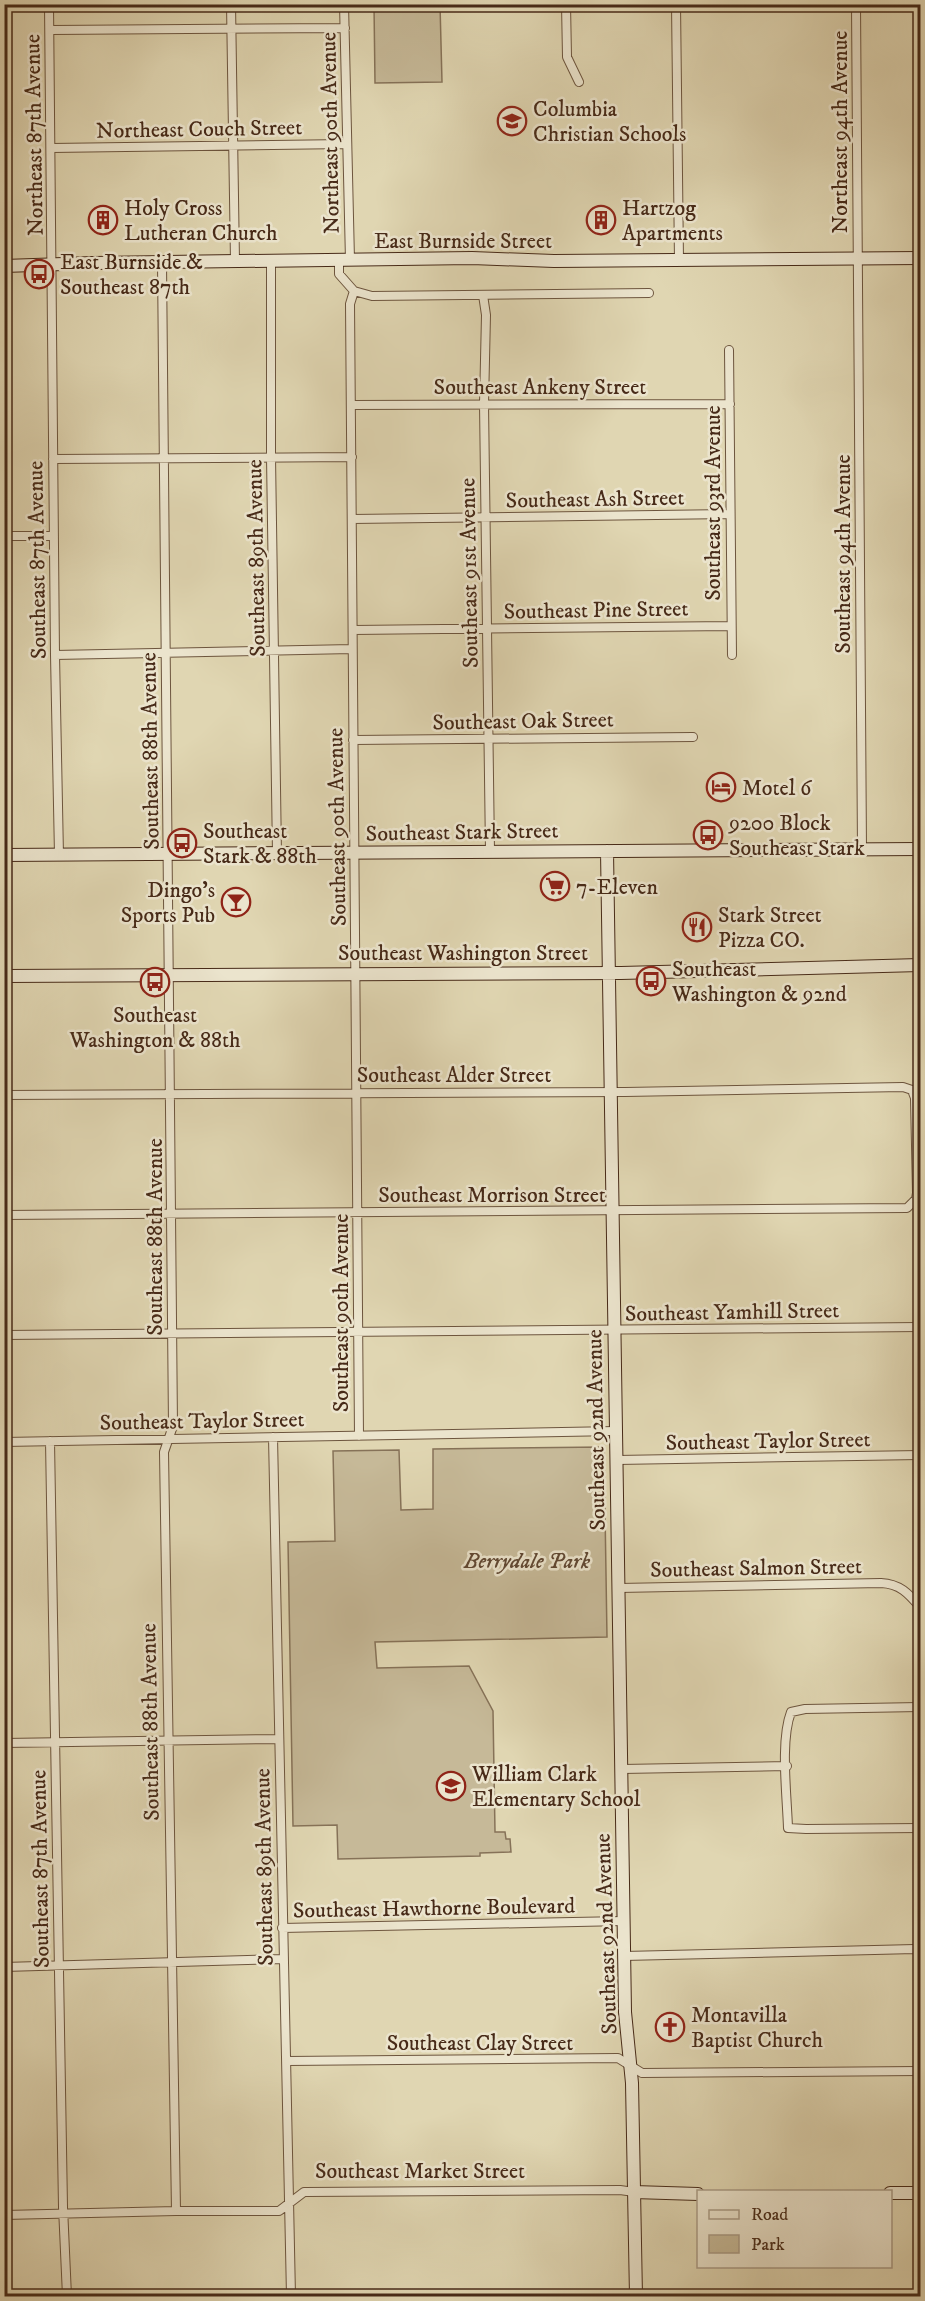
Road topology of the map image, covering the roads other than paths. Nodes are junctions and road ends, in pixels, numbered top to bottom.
1 (50, 4) edge
2 (231, 4) edge
3 (344, 4) edge
4 (566, 4) edge
5 (676, 4) edge
6 (856, 4) edge
7 (345, 28) junction
8 (231, 29) junction
9 (50, 30) junction
10 (579, 81) dead end
11 (346, 144) junction
12 (232, 146) junction
13 (51, 148) junction
14 (921, 258) edge
15 (858, 259) junction
16 (344, 260) junction
17 (679, 260) junction
18 (235, 261) junction
19 (272, 261) junction
20 (162, 262) junction
21 (52, 265) junction
22 (4, 266) edge
23 (354, 291) junction
24 (649, 293) dead end
25 (483, 295) junction
26 (729, 350) dead end
27 (484, 404) junction
28 (730, 404) junction
29 (351, 405) junction
30 (271, 457) junction
31 (352, 457) junction
32 (163, 458) junction
33 (53, 459) junction
34 (730, 514) junction
35 (486, 517) junction
36 (352, 519) junction
37 (4, 536) edge
38 (54, 536) junction
39 (732, 626) junction
40 (487, 629) junction
41 (353, 630) junction
42 (352, 649) junction
43 (275, 652) junction
44 (165, 653) junction
45 (55, 655) junction
46 (732, 656) dead end
47 (693, 736) dead end
48 (488, 739) junction
49 (353, 740) junction
50 (862, 849) junction
51 (921, 849) edge
52 (607, 850) junction
53 (489, 852) junction
54 (354, 853) junction
55 (277, 854) junction
56 (4, 855) edge
57 (60, 855) junction
58 (169, 855) junction
59 (921, 965) edge
60 (355, 973) junction
61 (609, 973) junction
62 (170, 975) junction
63 (4, 976) edge
64 (611, 1091) junction
65 (357, 1093) junction
66 (171, 1094) junction
67 (4, 1095) edge
68 (908, 1208) joint
69 (613, 1211) junction
70 (357, 1212) junction
71 (172, 1213) junction
72 (4, 1215) edge
73 (921, 1327) edge
74 (615, 1331) junction
75 (359, 1332) junction
76 (172, 1333) junction
77 (4, 1335) edge
78 (616, 1431) junction
79 (359, 1436) junction
80 (273, 1437) junction
81 (168, 1439) junction
82 (50, 1441) junction
83 (4, 1442) edge
84 (921, 1455) edge
85 (617, 1460) junction
86 (619, 1588) junction
87 (921, 1607) edge
88 (921, 1707) edge
89 (278, 1738) junction
90 (167, 1741) junction
91 (55, 1742) junction
92 (4, 1743) edge
93 (786, 1766) junction
94 (622, 1769) junction
95 (921, 1828) edge
96 (624, 1921) junction
97 (282, 1928) junction
98 (921, 1952) edge
99 (624, 1956) junction
100 (283, 1959) junction
101 (171, 1963) junction
102 (59, 1966) junction
103 (4, 1967) edge
104 (287, 2061) junction
105 (631, 2066) junction
106 (921, 2071) edge
107 (634, 2192) junction
108 (892, 2193) edge
109 (921, 2193) edge
110 (697, 2194) edge
111 (290, 2203) junction
112 (176, 2211) junction
113 (64, 2213) junction
114 (4, 2215) edge
115 (67, 2296) edge
116 (291, 2296) edge
117 (636, 2296) edge

1 - 9 street, Northeast 87th Avenue
2 - 8 street
3 - 7 street, Northeast 90th Avenue
4 - 10 street
5 - 17 street
6 - 15 street, Northeast 94th Avenue
7 - 8 street
7 - 11 street, Northeast 90th Avenue
8 - 9 street
8 - 12 street
9 - 13 street, Northeast 87th Avenue
11 - 12 street, Northeast Couch Street
11 - 16 street, Northeast 90th Avenue
12 - 13 street, Northeast Couch Street
12 - 18 street
13 - 21 street, Northeast 87th Avenue
14 - 15 street, East Burnside Street
15 - 17 street, East Burnside Street
15 - 50 street, Southeast 94th Avenue
16 - 17 street, East Burnside Street
16 - 19 street, East Burnside Street
16 - 23 street
18 - 19 street, East Burnside Street
18 - 20 street, East Burnside Street
19 - 30 street, Southeast 89th Avenue
20 - 21 street, East Burnside Street
20 - 32 street, Southeast 88th Avenue
21 - 22 street, East Burnside Street
21 - 33 street, Southeast 87th Avenue
23 - 25 street
23 - 29 street, Southeast 90th Avenue
24 - 25 street
25 - 27 street, Southeast 91st Avenue
26 - 28 street, Southeast 93rd Avenue
27 - 28 street, Southeast Ankeny Street
27 - 29 street, Southeast Ankeny Street
27 - 35 street, Southeast 91st Avenue
28 - 34 street, Southeast 93rd Avenue
29 - 31 street, Southeast 90th Avenue
30 - 31 street
30 - 32 street
30 - 43 street, Southeast 89th Avenue
31 - 36 street, Southeast 90th Avenue
32 - 33 street
32 - 44 street, Southeast 88th Avenue
33 - 38 street, Southeast 87th Avenue
34 - 35 street, Southeast Ash Street
34 - 39 street, Southeast 93rd Avenue
35 - 36 street, Southeast Ash Street
35 - 40 street, Southeast 91st Avenue
36 - 41 street, Southeast 90th Avenue
37 - 38 street
38 - 45 street, Southeast 87th Avenue
39 - 40 street, Southeast Pine Street
39 - 46 street, Southeast 93rd Avenue
40 - 41 street, Southeast Pine Street
40 - 48 street, Southeast 91st Avenue
41 - 42 street, Southeast 90th Avenue
42 - 43 street
42 - 49 street, Southeast 90th Avenue
43 - 44 street
43 - 55 street, Southeast 89th Avenue
44 - 45 street
44 - 58 street, Southeast 88th Avenue
45 - 57 street, Southeast 87th Avenue
47 - 48 street, Southeast Oak Street
48 - 49 street, Southeast Oak Street
48 - 53 street, Southeast 91st Avenue
49 - 54 street, Southeast 90th Avenue
50 - 51 street, Southeast Stark Street
50 - 52 street, Southeast Stark Street
52 - 53 street, Southeast Stark Street
52 - 61 street, Southeast 92nd Avenue
53 - 54 street, Southeast Stark Street
54 - 55 street, Southeast Stark Street
54 - 60 street, Southeast 90th Avenue
55 - 58 street, Southeast Stark Street
56 - 57 street, Southeast Stark Street
57 - 58 street, Southeast Stark Street
58 - 62 street, Southeast 88th Avenue
59 - 61 street, Southeast Washington Street
60 - 61 street, Southeast Washington Street
60 - 62 street, Southeast Washington Street
60 - 65 street, Southeast 90th Avenue
61 - 64 street, Southeast 92nd Avenue
62 - 63 street, Southeast Washington Street
62 - 66 street, Southeast 88th Avenue
64 - 65 street, Southeast Alder Street
64 - 68 street, Southeast Alder Street
64 - 69 street, Southeast 92nd Avenue
65 - 66 street, Southeast Alder Street
65 - 70 street, Southeast 90th Avenue
66 - 67 street, Southeast Alder Street
66 - 71 street, Southeast 88th Avenue
68 - 69 street, Southeast Morrison Street
69 - 70 street, Southeast Morrison Street
69 - 74 street, Southeast 92nd Avenue
70 - 71 street, Southeast Morrison Street
70 - 75 street, Southeast 90th Avenue
71 - 72 street, Southeast Morrison Street
71 - 76 street, Southeast 88th Avenue
73 - 74 street, Southeast Yamhill Street
74 - 75 street, Southeast Yamhill Street
74 - 78 street, Southeast 92nd Avenue
75 - 76 street, Southeast Yamhill Street
75 - 79 street, Southeast 90th Avenue
76 - 77 street, Southeast Yamhill Street
76 - 81 street, Southeast 88th Avenue
78 - 79 street, Southeast Taylor Street
78 - 85 street, Southeast 92nd Avenue
79 - 80 street, Southeast Taylor Street
80 - 81 street, Southeast Taylor Street
80 - 89 street, Southeast 89th Avenue
81 - 82 street, Southeast Taylor Street
81 - 90 street, Southeast 88th Avenue
82 - 83 street, Southeast Taylor Street
82 - 91 street, Southeast 87th Avenue
84 - 85 street, Southeast Taylor Street
85 - 86 street, Southeast 92nd Avenue
86 - 87 street, Southeast Salmon Street
86 - 94 street, Southeast 92nd Avenue
88 - 93 street
89 - 90 street
89 - 97 street, Southeast 89th Avenue
90 - 91 street
90 - 101 street, Southeast 88th Avenue
91 - 92 street
91 - 102 street, Southeast 87th Avenue
93 - 94 street
93 - 95 street
94 - 96 street, Southeast 92nd Avenue
96 - 97 street, Southeast Hawthorne Boulevard
96 - 99 street, Southeast 92nd Avenue
97 - 100 street, Southeast 89th Avenue
98 - 99 street
99 - 105 street, Southeast 92nd Avenue
100 - 101 street
100 - 104 street, Southeast 89th Avenue
101 - 102 street
101 - 112 street, Southeast 88th Avenue
102 - 103 street
102 - 113 street, Southeast 87th Avenue
104 - 105 street, Southeast Clay Street
104 - 111 street, Southeast 89th Avenue
105 - 106 street, Southeast Clay Street
105 - 107 street, Southeast 92nd Avenue
107 - 110 street, Southeast Market Street
107 - 111 street, Southeast Market Street
107 - 117 street, Southeast 92nd Avenue
108 - 109 street
111 - 112 street, Southeast Market Street
111 - 116 street, Southeast 89th Avenue
112 - 113 street, Southeast Market Street
113 - 114 street, Southeast Market Street
113 - 115 street, Southeast 87th Avenue

